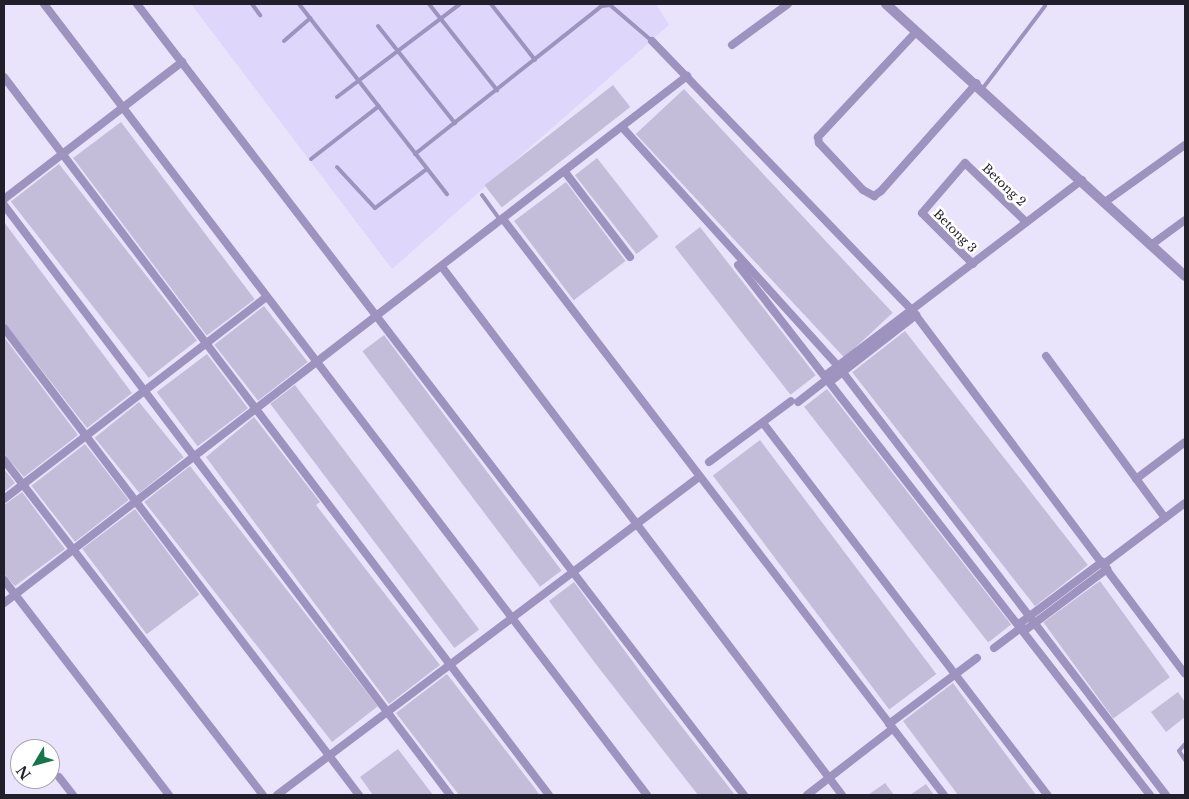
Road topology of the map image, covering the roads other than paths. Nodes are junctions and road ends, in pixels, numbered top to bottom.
1 (44, 4) edge
2 (137, 4) edge
3 (252, 4) edge
4 (299, 4) edge
5 (429, 4) edge
6 (460, 4) edge
7 (491, 4) edge
8 (788, 4) edge
9 (886, 4) edge
10 (1045, 6) dead end
11 (260, 15) dead end
12 (310, 18) junction
13 (441, 18) junction
14 (378, 26) dead end
15 (916, 32) junction
16 (284, 41) dead end
17 (652, 41) joint
18 (732, 45) dead end
19 (400, 52) junction
20 (535, 60) junction
21 (182, 62) junction
22 (687, 76) junction
23 (4, 78) edge
24 (361, 82) junction
25 (980, 86) junction
26 (497, 90) junction
27 (337, 97) dead end
28 (378, 106) junction
29 (123, 108) junction
30 (455, 123) junction
31 (622, 127) junction
32 (1185, 145) edge
33 (62, 154) junction
34 (414, 154) junction
35 (311, 159) dead end
36 (965, 163) joint
37 (337, 167) dead end
38 (427, 169) junction
39 (565, 172) junction
40 (1082, 180) junction
41 (447, 194) dead end
42 (482, 195) dead end
43 (4, 199) edge
44 (1105, 202) junction
45 (4, 205) edge
46 (698, 214) junction
47 (502, 220) junction
48 (1185, 220) edge
49 (1026, 222) junction
50 (1152, 245) junction
51 (630, 257) dead end
52 (973, 264) junction
53 (442, 268) junction
54 (1185, 276) edge
55 (266, 297) junction
56 (913, 312) junction
57 (377, 317) junction
58 (4, 328) edge
59 (207, 343) junction
60 (1046, 356) dead end
61 (316, 362) junction
62 (840, 369) junction
63 (829, 378) junction
64 (144, 391) junction
65 (257, 408) junction
66 (763, 423) junction
67 (85, 437) junction
68 (1185, 442) edge
69 (194, 456) junction
70 (4, 460) edge
71 (709, 462) dead end
72 (698, 477) junction
73 (1136, 479) junction
74 (23, 485) junction
75 (4, 499) edge
76 (135, 502) junction
77 (1185, 503) edge
78 (1165, 518) junction
79 (636, 524) junction
80 (73, 549) junction
81 (1104, 565) junction
82 (572, 572) junction
83 (4, 580) edge
84 (15, 594) junction
85 (4, 603) edge
86 (512, 618) junction
87 (1033, 619) junction
88 (1022, 627) junction
89 (994, 648) dead end
90 (976, 658) dead end
91 (450, 666) junction
92 (956, 674) junction
93 (1185, 674) edge
94 (387, 712) junction
95 (890, 726) junction
96 (1185, 744) edge
97 (329, 756) junction
98 (1185, 760) edge
99 (60, 778) edge
100 (829, 778) junction
101 (73, 795) edge
102 (169, 795) edge
103 (263, 795) edge
104 (277, 795) edge
105 (359, 795) edge
106 (450, 795) edge
107 (549, 795) edge
108 (647, 795) edge
109 (744, 795) edge
110 (807, 795) edge
111 (842, 795) edge
112 (944, 795) edge
113 (1047, 795) edge
114 (1150, 795) edge
115 (1166, 795) edge

1 - 29 street
2 - 21 street
3 - 11 lane
4 - 12 lane
5 - 13 lane
6 - 13 lane
7 - 20 lane
8 - 18 street
9 - 15 street
10 - 25 lane
12 - 16 lane
12 - 24 lane
13 - 19 lane
13 - 26 lane
14 - 19 lane
15 - 25 street
15 - 25 street
17 - 20 lane
17 - 22 street
19 - 24 lane
19 - 30 lane
20 - 26 lane
21 - 29 street
21 - 57 street
22 - 31 street
22 - 56 street
23 - 33 street
24 - 27 lane
24 - 28 lane
25 - 40 street
26 - 30 lane
28 - 34 lane
28 - 35 lane
29 - 33 street
29 - 55 street
30 - 34 lane
31 - 39 street
31 - 46 street
32 - 44 street
33 - 43 street
33 - 59 street
34 - 38 lane
36 - 49 street, Betong 2
36 - 52 street, Betong 3
37 - 38 lane
38 - 41 lane
39 - 47 street
39 - 51 street
40 - 44 street
40 - 49 street
42 - 47 lane
44 - 50 street
45 - 64 street
46 - 62 street
46 - 63 street
47 - 53 street
47 - 72 street
48 - 50 street
49 - 52 street
50 - 54 street
52 - 56 street
53 - 57 street
53 - 79 street
55 - 59 street
55 - 61 street
56 - 62 street
56 - 81 street
57 - 61 street
57 - 82 street
58 - 67 street
59 - 64 street
59 - 65 street
60 - 73 street
61 - 65 street
61 - 86 street
62 - 63 street
62 - 87 street
63 - 66 street
63 - 88 street
64 - 67 street
64 - 69 street
65 - 69 street
65 - 91 street
66 - 71 street
66 - 92 street
67 - 74 street
67 - 76 street
68 - 73 street
69 - 76 street
69 - 94 street
70 - 74 street
72 - 79 street
72 - 95 street
73 - 78 street
74 - 75 street
74 - 80 street
76 - 80 street
76 - 97 street
77 - 78 street
78 - 81 street
79 - 82 street
79 - 100 street
80 - 84 street
80 - 103 street
81 - 87 street
81 - 93 street
82 - 86 street
82 - 109 street
83 - 84 street
84 - 85 street
84 - 102 street
86 - 91 street
86 - 108 street
87 - 88 street
87 - 115 street
88 - 89 street
88 - 114 street
90 - 92 street
91 - 94 street
91 - 107 street
92 - 95 street
92 - 113 street
94 - 97 street
94 - 106 street
95 - 100 street
95 - 112 street
96 - 98 lane
97 - 104 street
97 - 105 street
99 - 101 street
100 - 110 street
100 - 111 street

